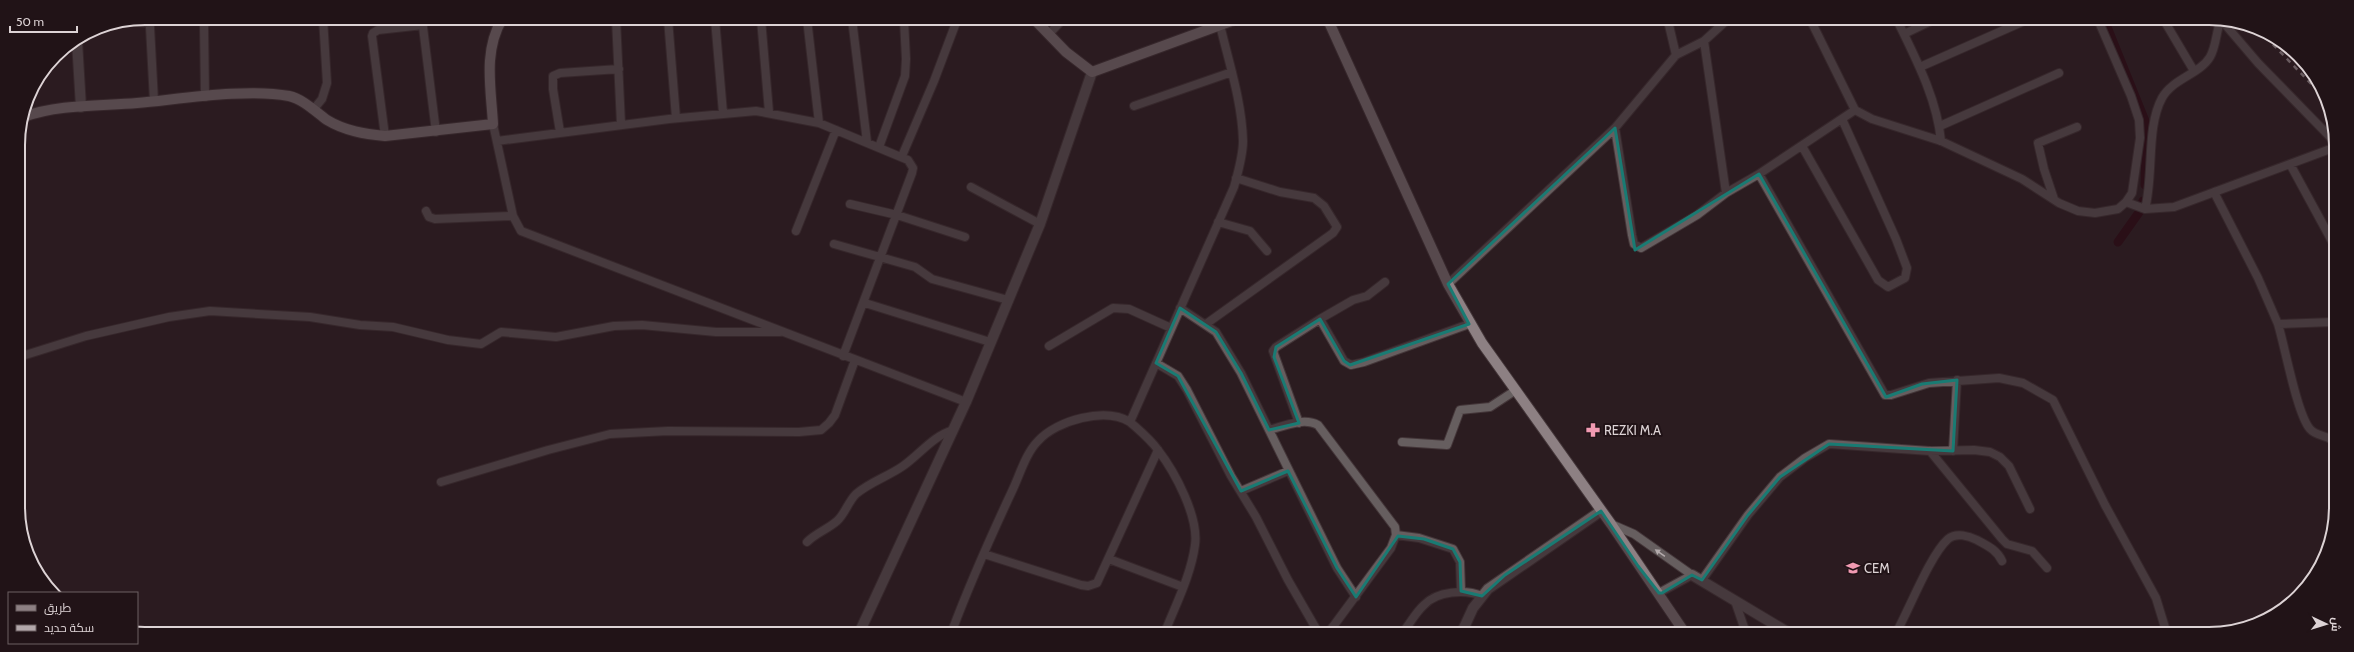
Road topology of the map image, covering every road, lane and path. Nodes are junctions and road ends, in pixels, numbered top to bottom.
1 (149, 25) edge
2 (204, 25) edge
3 (323, 25) edge
4 (406, 25) edge
5 (423, 25) edge
6 (499, 25) edge
7 (616, 25) edge
8 (668, 25) edge
9 (716, 25) edge
10 (762, 25) edge
11 (808, 25) edge
12 (853, 25) edge
13 (904, 25) edge
14 (955, 25) edge
15 (1040, 25) edge
16 (1057, 25) edge
17 (1220, 25) joint
18 (1330, 25) edge
19 (1669, 25) edge
20 (1722, 25) edge
21 (1813, 25) edge
22 (1900, 25) edge
23 (1923, 25) edge
24 (2015, 25) edge
25 (2100, 25) edge
26 (2167, 25) edge
27 (2221, 26) edge
28 (2226, 26) edge
29 (1048, 34) junction
30 (1904, 34) junction
31 (1704, 42) junction
32 (77, 46) edge
33 (1676, 55) junction
34 (1920, 67) junction
35 (619, 69) junction
36 (2194, 70) junction
37 (1092, 72) junction
38 (1232, 72) junction
39 (2059, 73) dead end
40 (205, 97) junction
41 (154, 101) junction
42 (1134, 106) dead end
43 (81, 107) junction
44 (313, 110) junction
45 (1855, 110) junction
46 (769, 112) junction
47 (723, 113) junction
48 (29, 115) edge
49 (676, 118) junction
50 (1842, 119) junction
51 (819, 123) junction
52 (493, 124) junction
53 (622, 124) junction
54 (1940, 126) junction
55 (2077, 127) dead end
56 (1615, 128) junction
57 (836, 130) junction
58 (436, 132) junction
59 (560, 132) junction
60 (385, 136) junction
61 (2329, 136) edge
62 (497, 141) junction
63 (1941, 141) junction
64 (867, 142) junction
65 (1802, 146) junction
66 (879, 147) junction
67 (2329, 150) edge
68 (902, 156) junction
69 (2290, 164) junction
70 (1759, 174) junction
71 (1236, 178) junction
72 (971, 187) dead end
73 (1726, 192) junction
74 (2214, 192) junction
75 (2054, 199) junction
76 (2126, 202) junction
77 (850, 204) dead end
78 (2143, 208) junction
79 (426, 211) dead end
80 (897, 214) junction
81 (513, 216) junction
82 (1218, 222) junction
83 (1040, 224) junction
84 (796, 231) dead end
85 (2329, 236) edge
86 (965, 237) dead end
87 (834, 244) dead end
88 (1267, 251) dead end
89 (881, 257) junction
90 (1385, 282) dead end
91 (1448, 284) junction
92 (1008, 300) junction
93 (864, 302) junction
94 (1180, 308) junction
95 (1320, 319) junction
96 (2329, 322) edge
97 (1206, 324) junction
98 (1469, 324) junction
99 (2278, 324) junction
100 (1171, 328) junction
101 (780, 332) junction
102 (990, 342) junction
103 (1049, 346) dead end
104 (25, 355) edge
105 (843, 356) junction
106 (855, 360) junction
107 (1156, 363) junction
108 (1957, 380) junction
109 (1516, 390) junction
110 (966, 402) junction
111 (1130, 422) junction
112 (1299, 423) junction
113 (953, 430) junction
114 (1269, 430) junction
115 (2329, 439) edge
116 (1402, 442) dead end
117 (1158, 450) junction
118 (1930, 451) junction
119 (1953, 451) junction
120 (1288, 470) junction
121 (441, 482) dead end
122 (1241, 491) junction
123 (2030, 509) dead end
124 (1601, 511) junction
125 (1611, 524) junction
126 (1396, 536) junction
127 (807, 542) dead end
128 (984, 554) junction
129 (1109, 559) junction
130 (2002, 561) dead end
131 (2047, 568) dead end
132 (1692, 575) junction
133 (1702, 580) junction
134 (1183, 587) junction
135 (1461, 591) junction
136 (1659, 593) junction
137 (1482, 596) junction
138 (1356, 597) junction
139 (1735, 601) junction
140 (862, 627) edge
141 (954, 627) edge
142 (1167, 627) edge
143 (1315, 627) edge
144 (1333, 627) edge
145 (1407, 627) edge
146 (1464, 627) edge
147 (1680, 627) edge
148 (1744, 627) edge
149 (1778, 627) edge
150 (1899, 627) edge
151 (2164, 627) edge

1 - 41 street
2 - 40 street
3 - 44 street
4 - 60 street
5 - 58 street
6 - 52 main road
7 - 35 street
8 - 49 street
9 - 47 street
10 - 46 street
11 - 51 street
12 - 64 street
13 - 66 street
14 - 68 street
15 - 29 main road
16 - 29 street
17 - 37 main road
17 - 38 street
18 - 91 main road
19 - 33 street
20 - 31 street
21 - 45 street
22 - 30 street
23 - 30 street
24 - 34 street
25 - 76 street
26 - 36 street
27 - 36 street
28 - 61 street
29 - 37 main road
30 - 34 street
31 - 33 street
31 - 73 street
32 - 43 street
33 - 56 street
34 - 54 street
35 - 53 street
35 - 59 street
36 - 78 street
37 - 83 street
38 - 42 street
38 - 71 street
39 - 54 street
40 - 41 main road
40 - 44 main road
41 - 43 main road
43 - 48 main road
44 - 60 main road
45 - 50 street
45 - 63 street
46 - 47 street
46 - 51 street
47 - 49 street
49 - 53 street
50 - 65 street
50 - 65 street
51 - 57 street
52 - 58 main road
52 - 62 street
53 - 59 street
54 - 63 street
55 - 75 street
56 - 73 street
56 - 91 street
57 - 64 street
57 - 84 street
58 - 60 main road
59 - 62 street
62 - 81 street
63 - 75 street
64 - 66 street
65 - 70 street
66 - 68 street
67 - 69 street
68 - 80 street
69 - 74 street
69 - 85 street
70 - 73 street
70 - 108 street
71 - 82 street
71 - 97 street
72 - 83 street
74 - 78 street
74 - 99 street
75 - 76 street
76 - 78 street
77 - 80 street
79 - 81 street
80 - 86 street
80 - 89 street
81 - 101 street
82 - 88 street
82 - 94 street
83 - 92 street
87 - 89 street
89 - 92 street
89 - 93 street
90 - 95 street
91 - 98 main road
92 - 102 street
93 - 102 street
93 - 105 street
94 - 97 street
94 - 100 street
95 - 98 street
95 - 112 street
96 - 99 street
97 - 114 street
98 - 109 main road
99 - 115 street
100 - 103 street
100 - 107 street
101 - 104 street
101 - 105 street
102 - 110 street
105 - 106 street
106 - 110 street
106 - 121 street
107 - 111 street
107 - 122 street
108 - 119 street
108 - 151 street
109 - 116 street
109 - 124 main road
110 - 113 street
111 - 117 street
111 - 128 street
112 - 114 street
112 - 126 street
113 - 127 street
113 - 140 street
114 - 120 street
117 - 129 street
117 - 134 street
118 - 119 street
118 - 131 street
118 - 133 street
119 - 123 street
120 - 122 street
120 - 138 street
122 - 143 street
124 - 125 main road
124 - 137 street
132 -> 125 street
125 - 136 main road
126 - 135 street
126 - 138 street
128 - 129 street
128 - 141 street
129 - 134 street
130 - 150 street
132 - 133 street
132 - 136 street
133 - 139 street
134 - 142 street
135 - 137 street
135 - 145 street
136 - 147 main road
137 - 146 street
138 - 144 street
139 - 148 street
139 - 149 street

